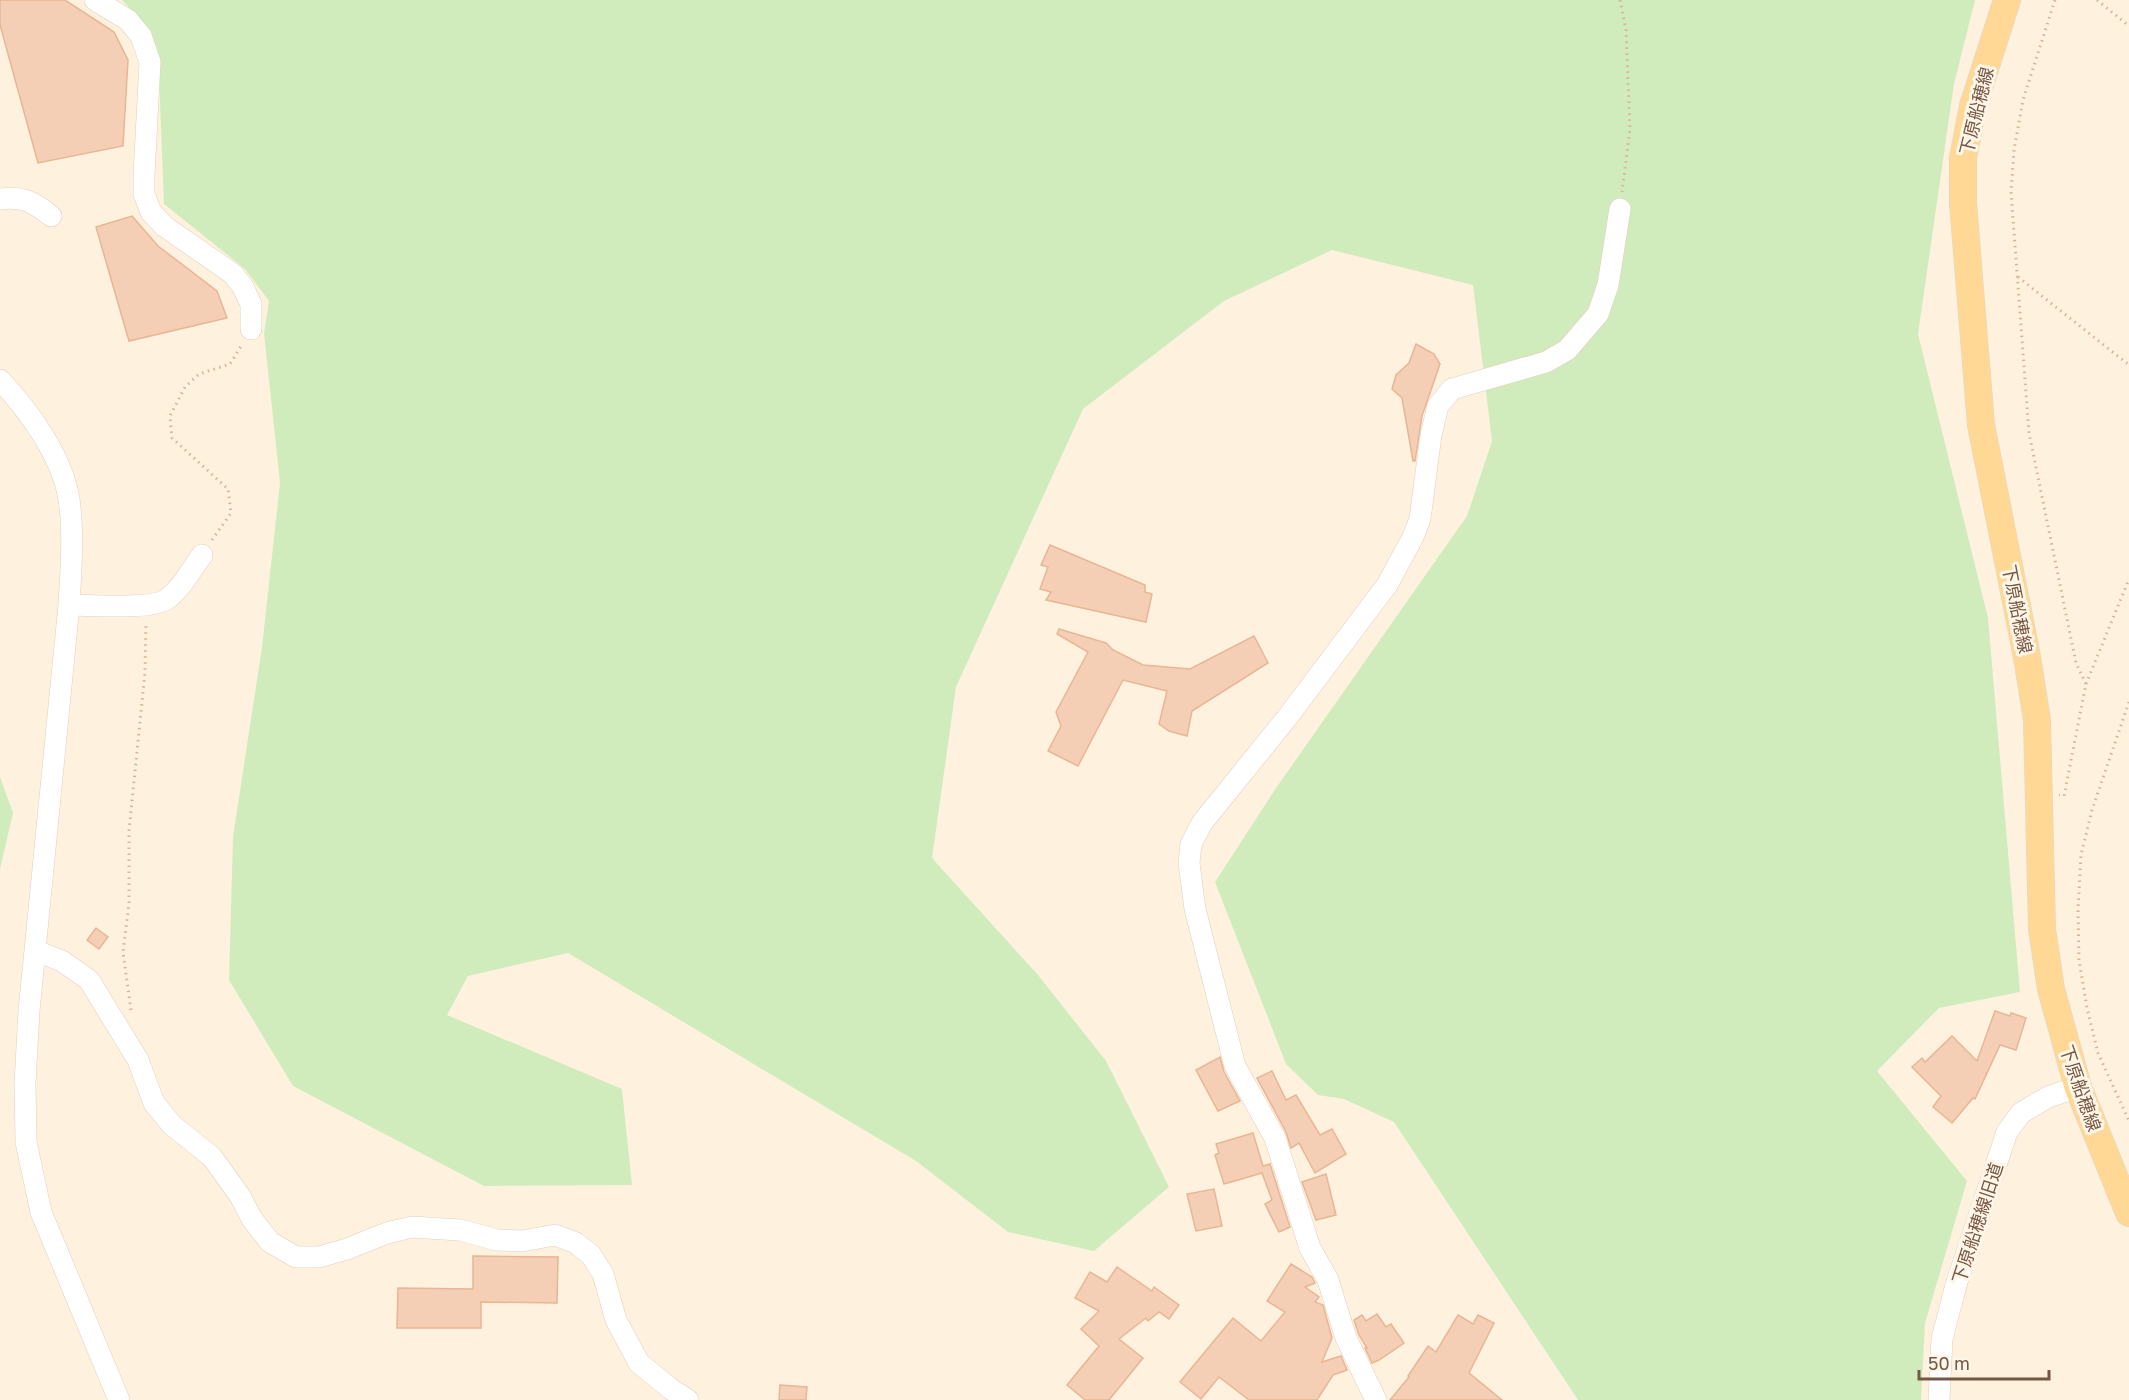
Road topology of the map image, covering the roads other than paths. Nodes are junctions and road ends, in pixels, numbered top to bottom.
1 (95, 0) edge
2 (2007, 0) edge
3 (0, 199) edge
4 (1620, 209) road end
5 (51, 216) dead end
6 (251, 329) road end
7 (0, 380) edge
8 (202, 555) road end
9 (69, 605) junction
10 (36, 951) junction
11 (2078, 1088) junction
12 (2129, 1213) edge
13 (119, 1400) edge
14 (688, 1400) edge
15 (1376, 1400) edge
16 (1939, 1400) edge

1 - 6 street
2 - 11 main road, 下原船穂線
3 - 5 street
4 - 15 street
7 - 9 street
8 - 9 street
9 - 10 street
10 - 13 street
10 - 14 street
11 - 12 main road, 下原船穂線
11 - 16 street, 下原船穂線旧道

